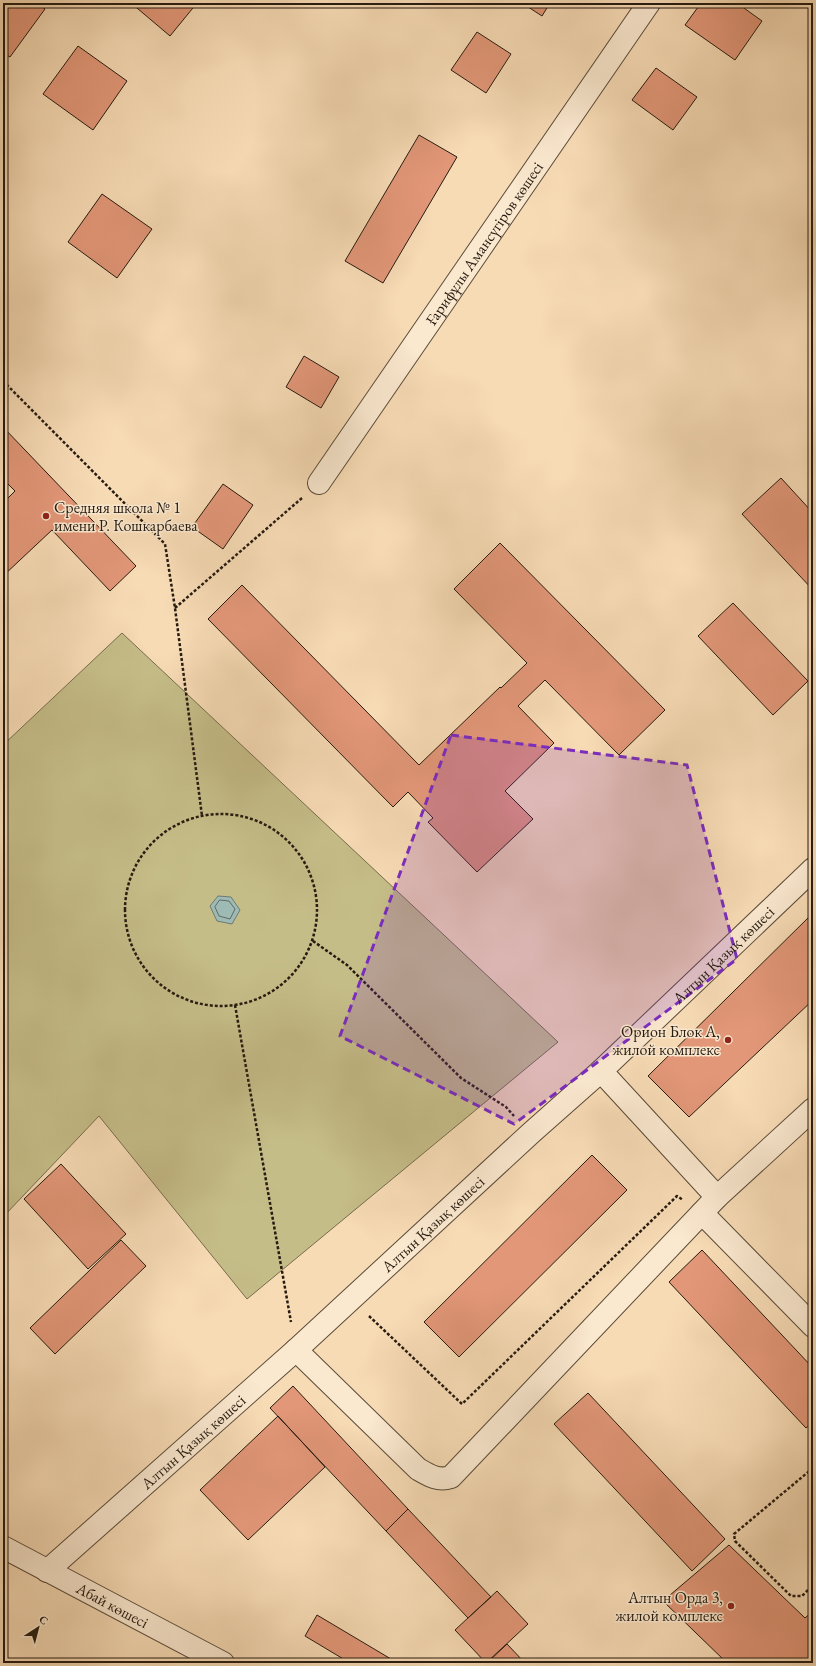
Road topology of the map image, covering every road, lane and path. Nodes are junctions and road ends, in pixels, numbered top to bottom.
1 (649, 3) edge
2 (3, 381) edge
3 (319, 483) joint
4 (175, 608) junction
5 (202, 816) junction
6 (813, 869) edge
7 (313, 941) junction
8 (235, 1006) junction
9 (601, 1071) junction
10 (813, 1109) edge
11 (531, 1133) junction
12 (717, 1197) junction
13 (702, 1213) junction
14 (351, 1299) junction
15 (813, 1326) edge
16 (296, 1350) junction
17 (813, 1468) edge
18 (3, 1547) edge
19 (47, 1571) junction
20 (813, 1585) edge
21 (223, 1663) edge

1 - 3 street, Ғарифұлы Амансүгіров көшесі
2 - 4 path
3 - 4 path
4 - 5 path
5 - 7 path
5 - 8 path
6 - 9 street, Алтын Қазық көшесі
7 - 8 path
7 - 11 path
8 - 16 path
9 - 11 street, Алтын Қазық көшесі
9 - 12 street
10 - 12 street
11 - 14 street, Алтын Қазық көшесі
12 - 13 street
13 - 14 path
13 - 15 street
13 - 16 street
14 - 16 street, Алтын Қазық көшесі
16 - 19 street, Алтын Қазық көшесі
17 - 20 path
18 - 19 street, Абай көшесі
19 - 21 street, Абай көшесі

